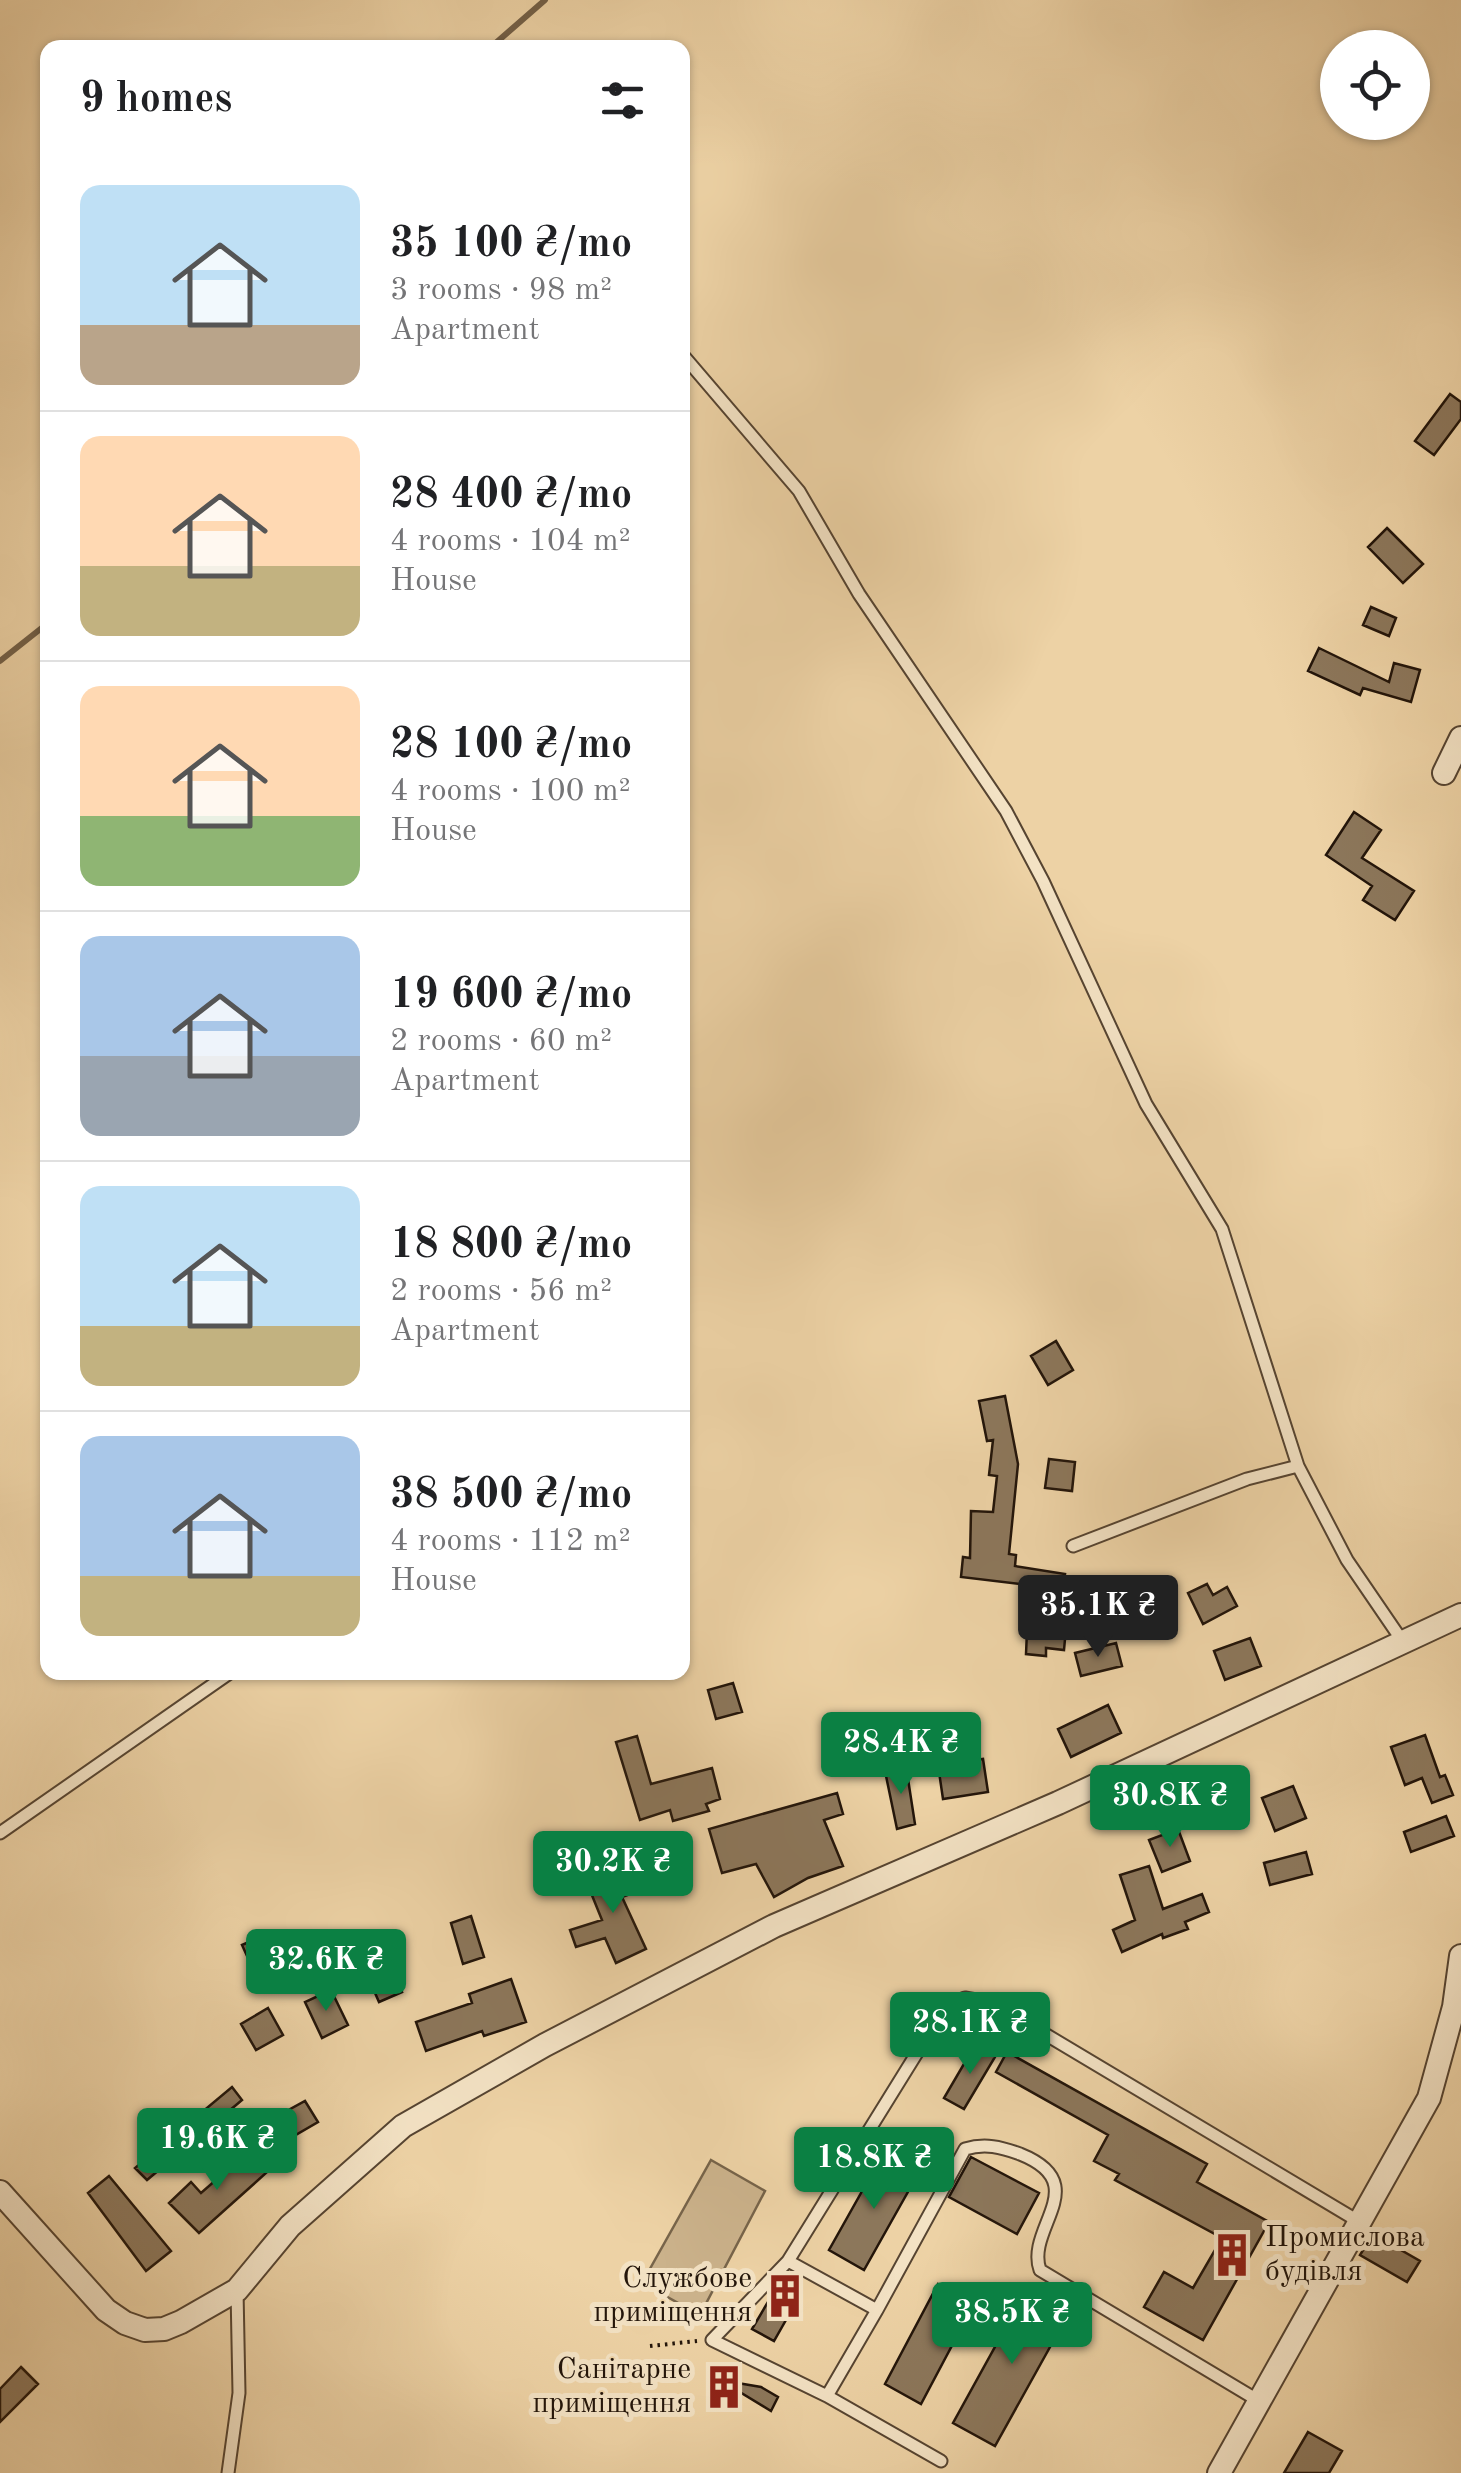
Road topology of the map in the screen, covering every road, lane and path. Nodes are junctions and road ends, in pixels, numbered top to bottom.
1 (690, 363) edge
2 (1461, 738) edge
3 (1444, 772) dead end
4 (1298, 1466) junction
5 (1073, 1546) dead end
6 (1461, 1615) edge
7 (1403, 1642) junction
8 (219, 1680) edge
9 (0, 1832) edge
10 (1461, 1956) edge
11 (0, 2192) edge
12 (1358, 2221) junction
13 (788, 2261) junction
14 (237, 2290) junction
15 (877, 2310) junction
16 (712, 2340) junction
17 (650, 2346) dead end
18 (827, 2396) junction
19 (1260, 2401) junction
20 (941, 2461) dead end
21 (228, 2473) edge
22 (1220, 2473) edge

1 - 4 lane
2 - 3 street
4 - 5 lane
4 - 7 lane
6 - 7 street
7 - 14 street
8 - 9 lane
10 - 12 street
11 - 14 street
12 - 13 lane
12 - 19 street
13 - 15 lane
13 - 16 lane
14 - 21 lane
15 - 18 lane
15 - 19 lane
16 - 17 path
16 - 18 lane
18 - 20 lane
19 - 22 street

